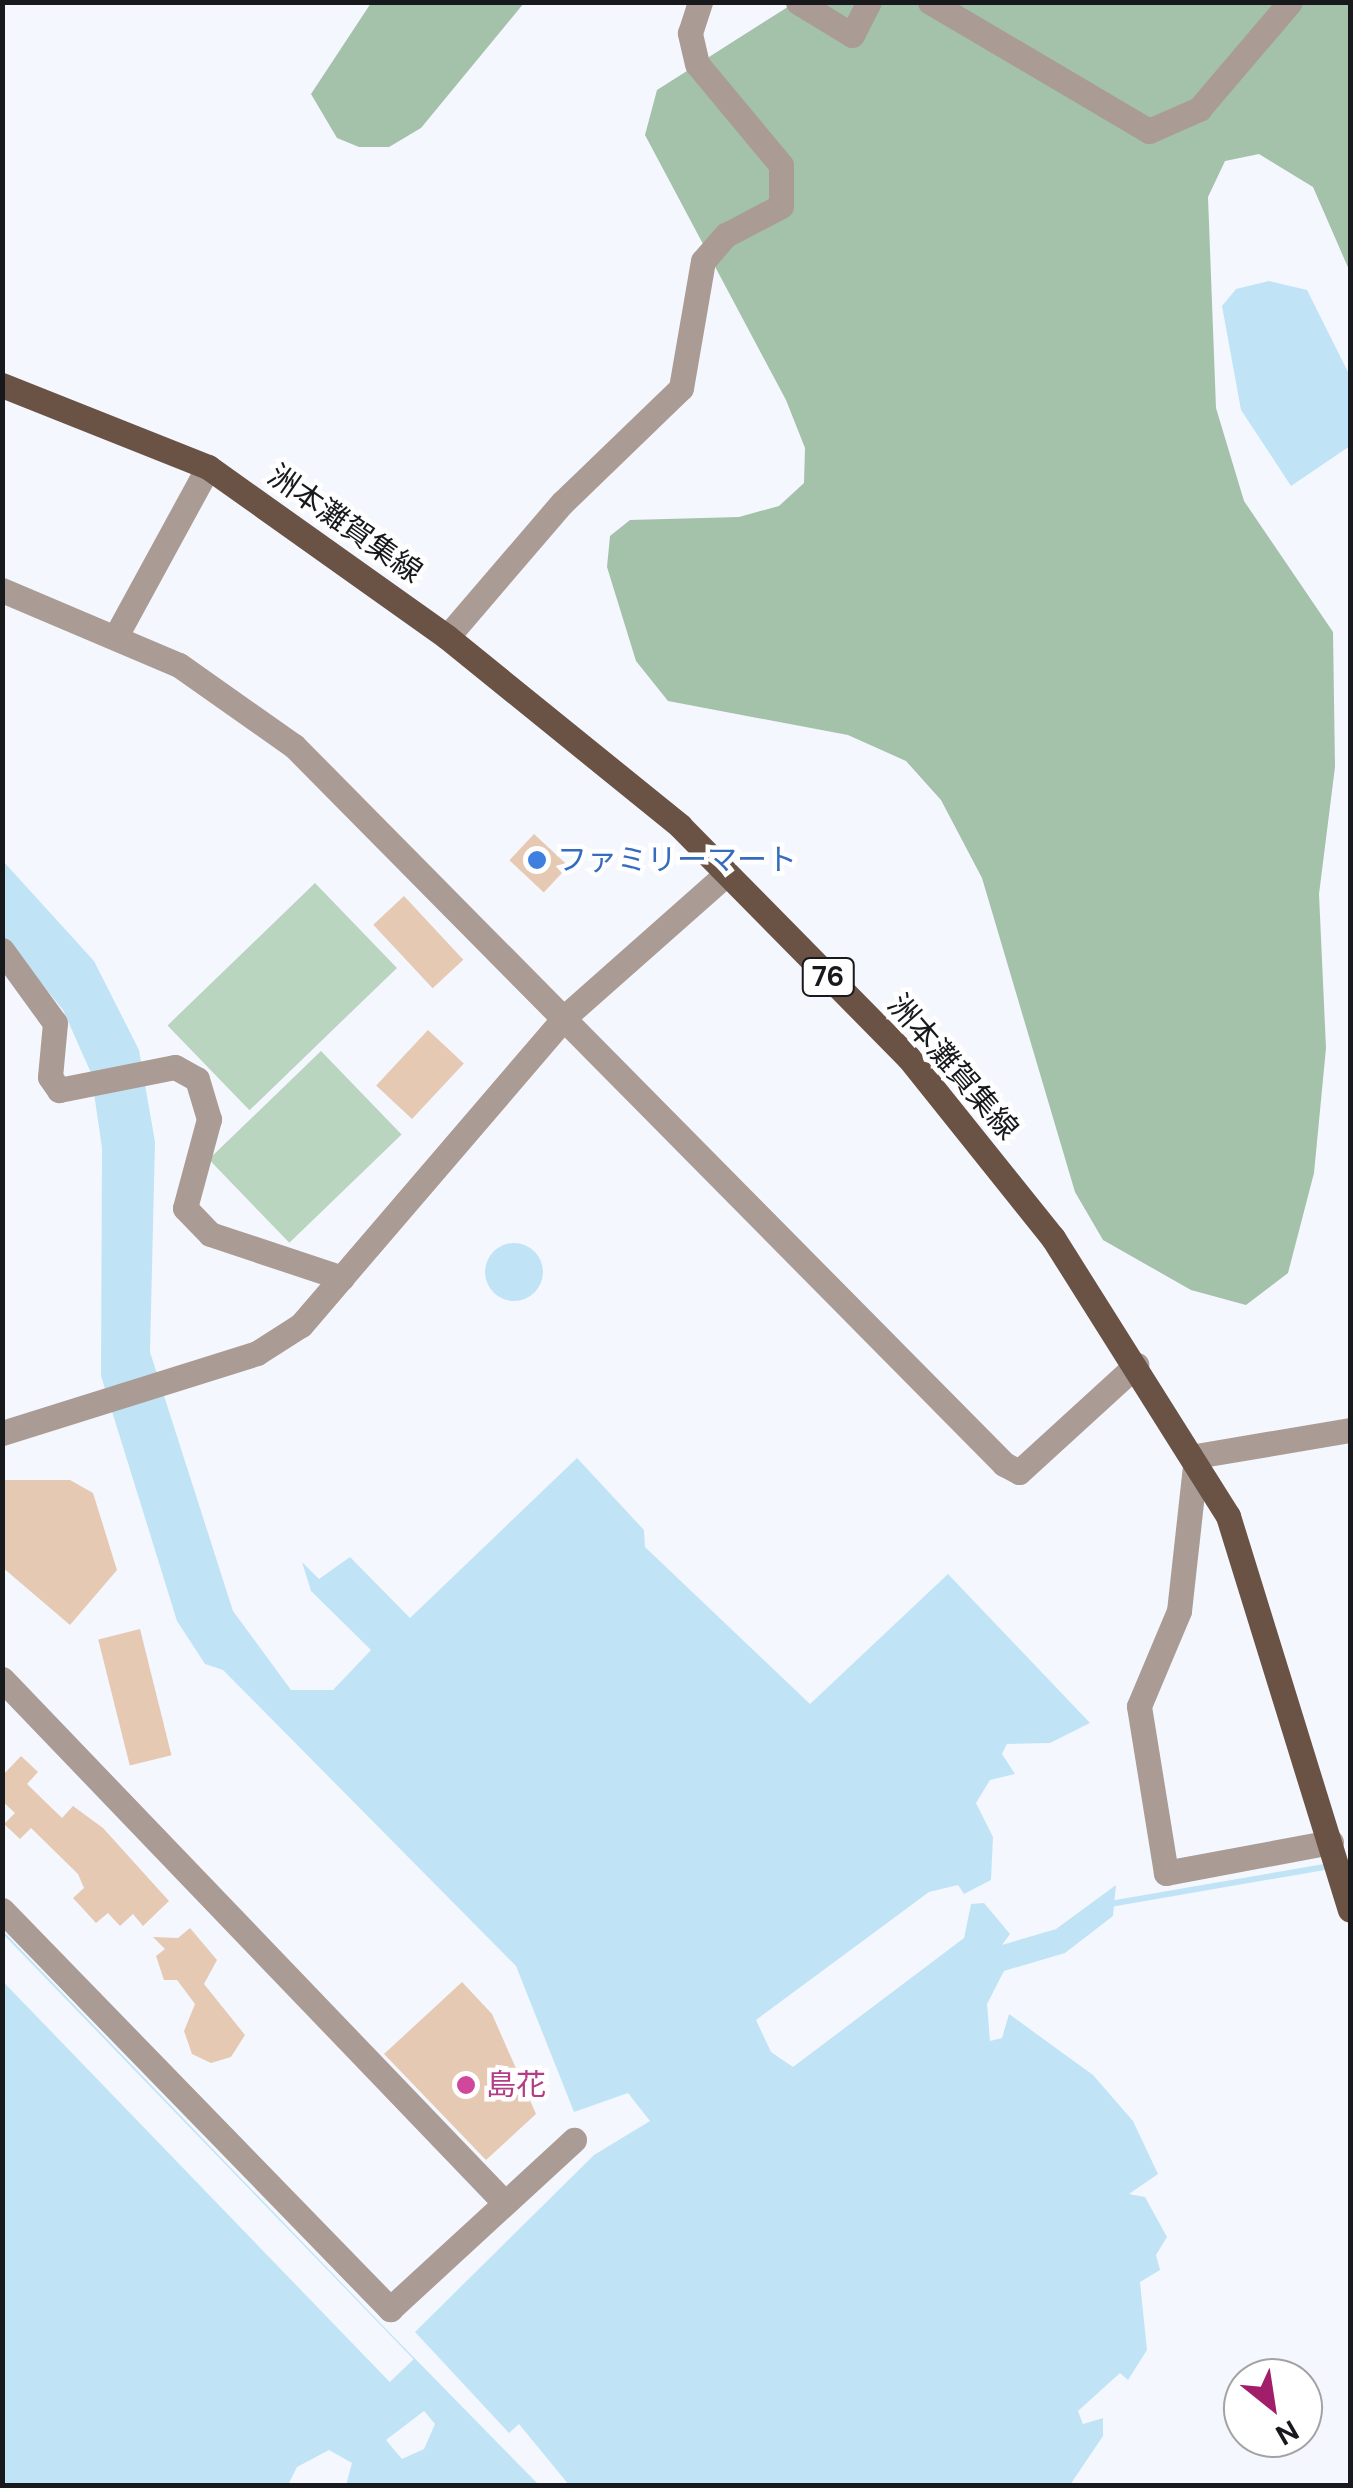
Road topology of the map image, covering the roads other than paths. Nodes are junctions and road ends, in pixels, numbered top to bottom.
1 (700, 2) edge
2 (798, 2) edge
3 (869, 2) edge
4 (930, 2) edge
5 (1290, 2) edge
6 (2, 385) edge
7 (208, 467) junction
8 (2, 590) edge
9 (116, 634) junction
10 (448, 637) junction
11 (726, 875) junction
12 (2, 950) edge
13 (568, 1014) junction
14 (342, 1278) junction
15 (1136, 1365) junction
16 (1350, 1430) edge
17 (2, 1433) edge
18 (1196, 1456) junction
19 (2, 1679) edge
20 (1332, 1848) junction
21 (2, 1910) edge
22 (1350, 1910) edge
23 (574, 2140) dead end
24 (503, 2200) junction

1 - 10 street
2 - 3 street
4 - 5 street
6 - 7 main road, 洲本灘賀集線 / 76
7 - 9 street
7 - 10 main road, 洲本灘賀集線 / 76
8 - 9 street
9 - 13 street
10 - 11 main road, 洲本灘賀集線 / 76
11 - 13 street
11 - 15 main road, 洲本灘賀集線 / 76
12 - 14 street
13 - 14 street
13 - 15 street
14 - 17 street
15 - 18 main road, 洲本灘賀集線 / 76
16 - 18 street
18 - 20 main road, 洲本灘賀集線 / 76
18 - 20 street
19 - 24 street
20 - 22 main road, 洲本灘賀集線 / 76
21 - 24 street
23 - 24 street

